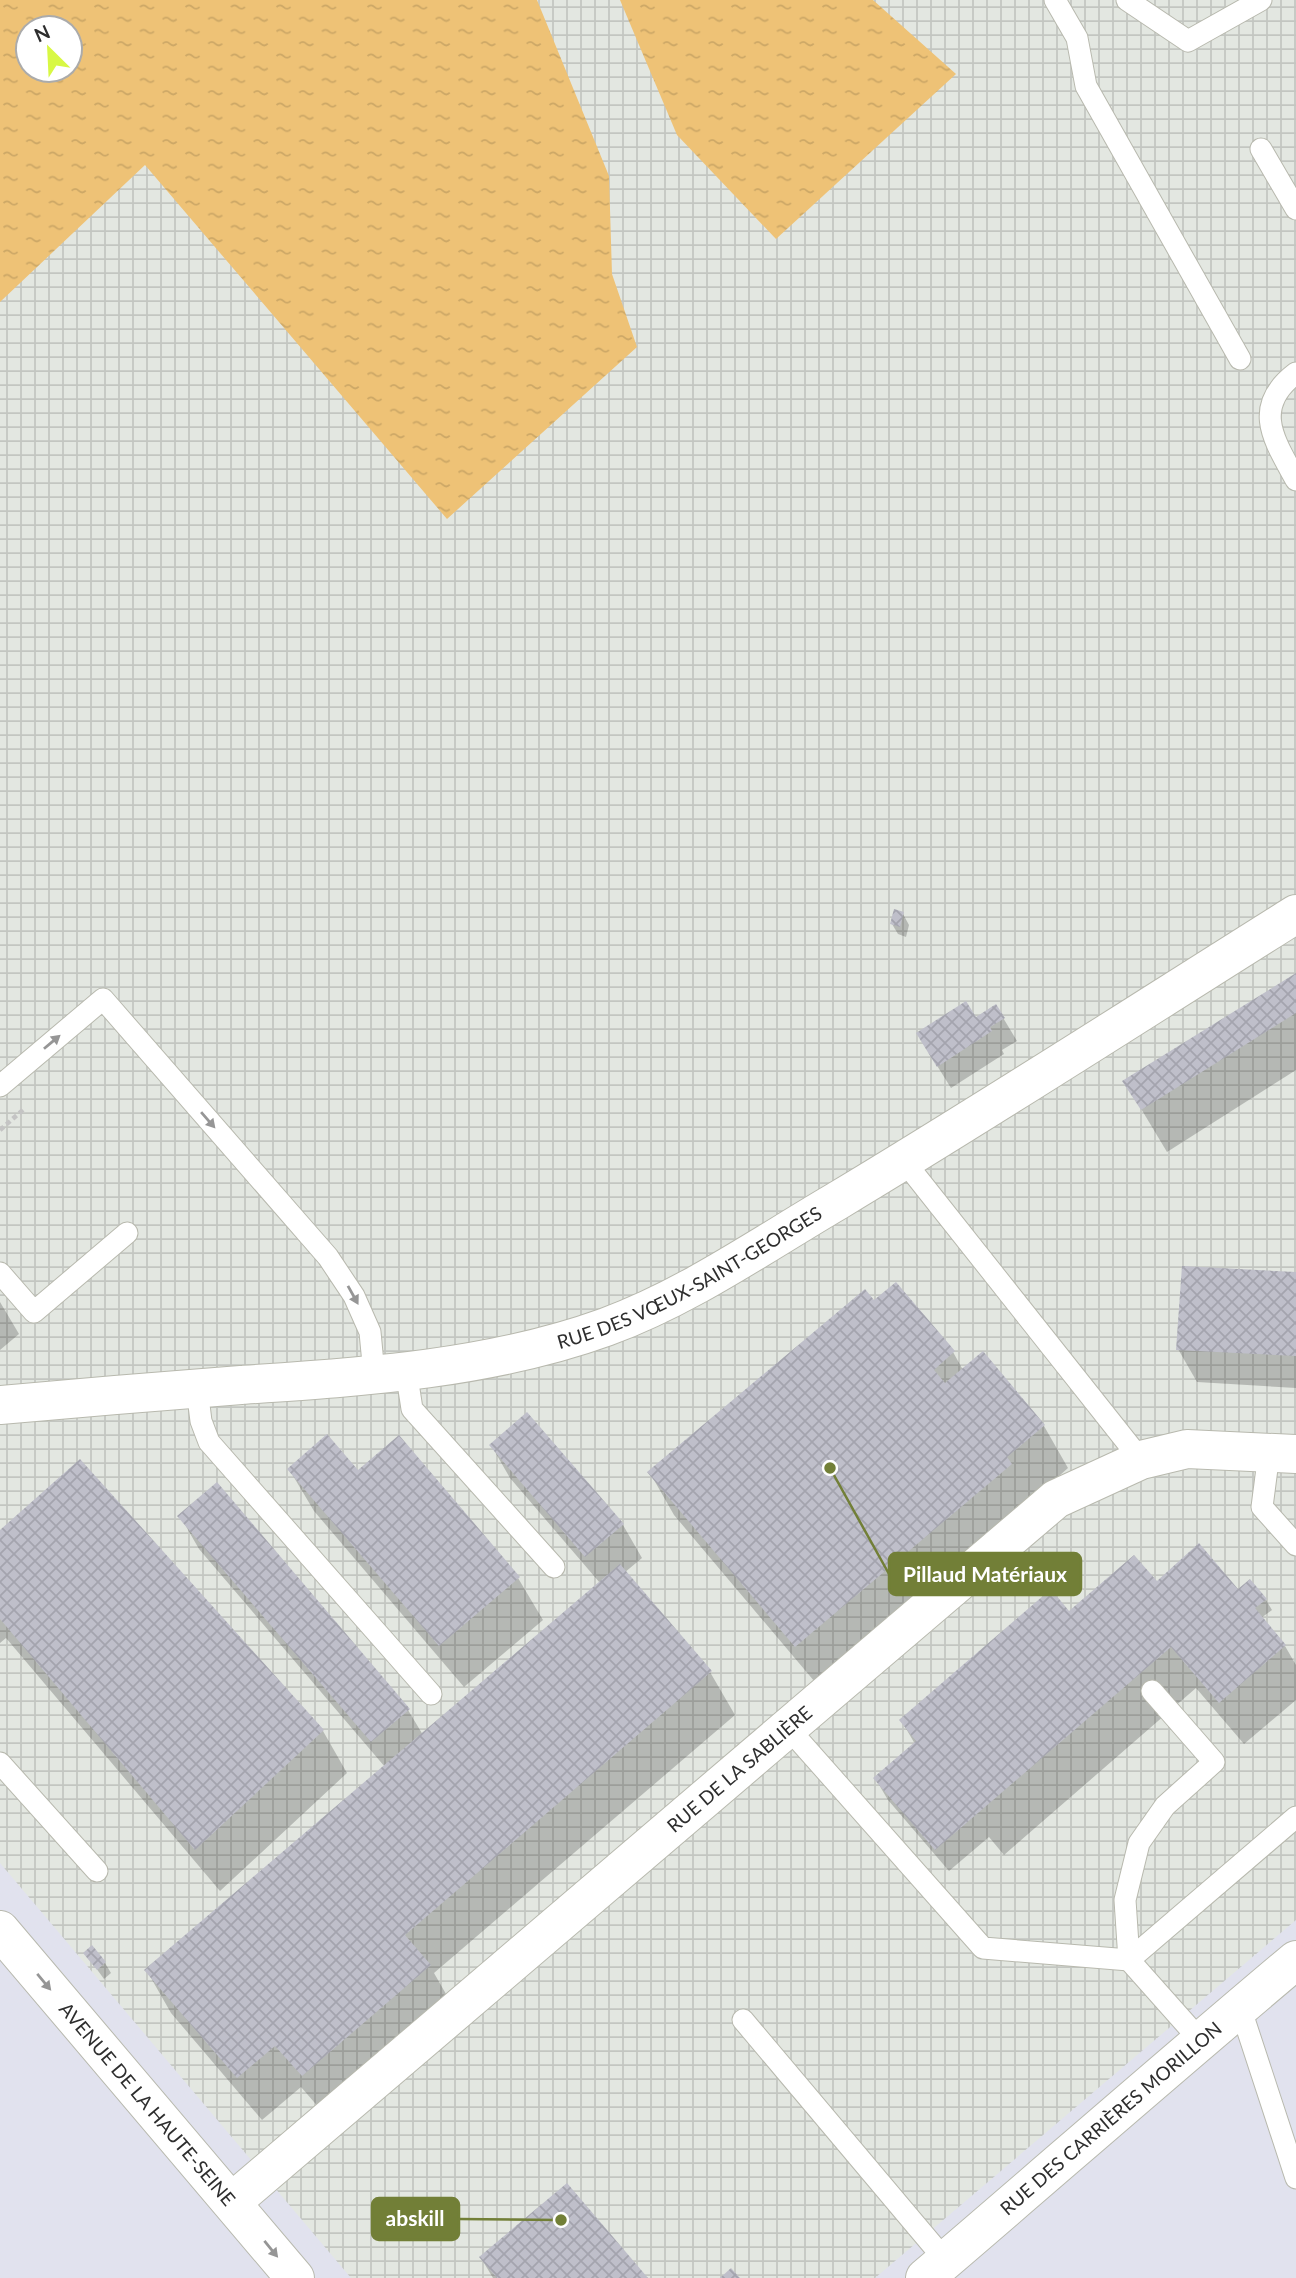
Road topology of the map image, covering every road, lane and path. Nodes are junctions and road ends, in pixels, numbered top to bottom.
1 (1055, 0) edge
2 (1127, 0) edge
3 (1261, 0) edge
4 (1261, 149) dead end
5 (1296, 209) edge
6 (1240, 359) dead end
7 (1296, 373) edge
8 (1296, 480) edge
9 (1296, 915) edge
10 (0, 1086) edge
11 (904, 1161) junction
12 (127, 1233) dead end
13 (0, 1273) edge
14 (390, 1372) junction
15 (197, 1389) junction
16 (0, 1405) edge
17 (1282, 1454) edge
18 (1141, 1460) junction
19 (1296, 1545) edge
20 (554, 1567) dead end
21 (1152, 1691) dead end
22 (431, 1694) dead end
23 (788, 1728) junction
24 (0, 1763) edge
25 (1296, 1817) edge
26 (97, 1871) dead end
27 (0, 1930) edge
28 (1129, 1960) junction
29 (1296, 1960) edge
30 (1240, 2007) junction
31 (743, 2020) dead end
32 (1200, 2040) junction
33 (1288, 2129) edge
34 (1296, 2178) edge
35 (232, 2202) junction
36 (935, 2269) edge
37 (295, 2278) edge

1 - 6 lane
2 - 3 lane
4 - 5 lane
7 - 8 lane
9 - 11 street, RUE DES VŒUX-SAINT-GEORGES
10 -> 14 lane
11 - 14 street, RUE DES VŒUX-SAINT-GEORGES
11 - 18 lane
12 - 13 lane
14 - 15 street, RUE DES VŒUX-SAINT-GEORGES
14 - 20 lane
15 - 16 street, RUE DES VŒUX-SAINT-GEORGES
15 - 22 lane
17 - 18 street, RUE DE LA SABLIÈRE
17 - 19 lane
18 - 23 street, RUE DE LA SABLIÈRE
21 - 28 lane
23 - 28 lane
23 - 35 street, RUE DE LA SABLIÈRE
24 - 26 lane
25 - 28 lane
27 -> 35 street, AVENUE DE LA HAUTE-SEINE
28 - 32 lane
29 - 30 street, RUE DES CARRIÈRES MORILLON
30 - 32 street, RUE DES CARRIÈRES MORILLON
30 - 33 lane
31 - 36 lane
32 - 36 street, RUE DES CARRIÈRES MORILLON
33 - 34 lane
35 -> 37 street, AVENUE DE LA HAUTE-SEINE

